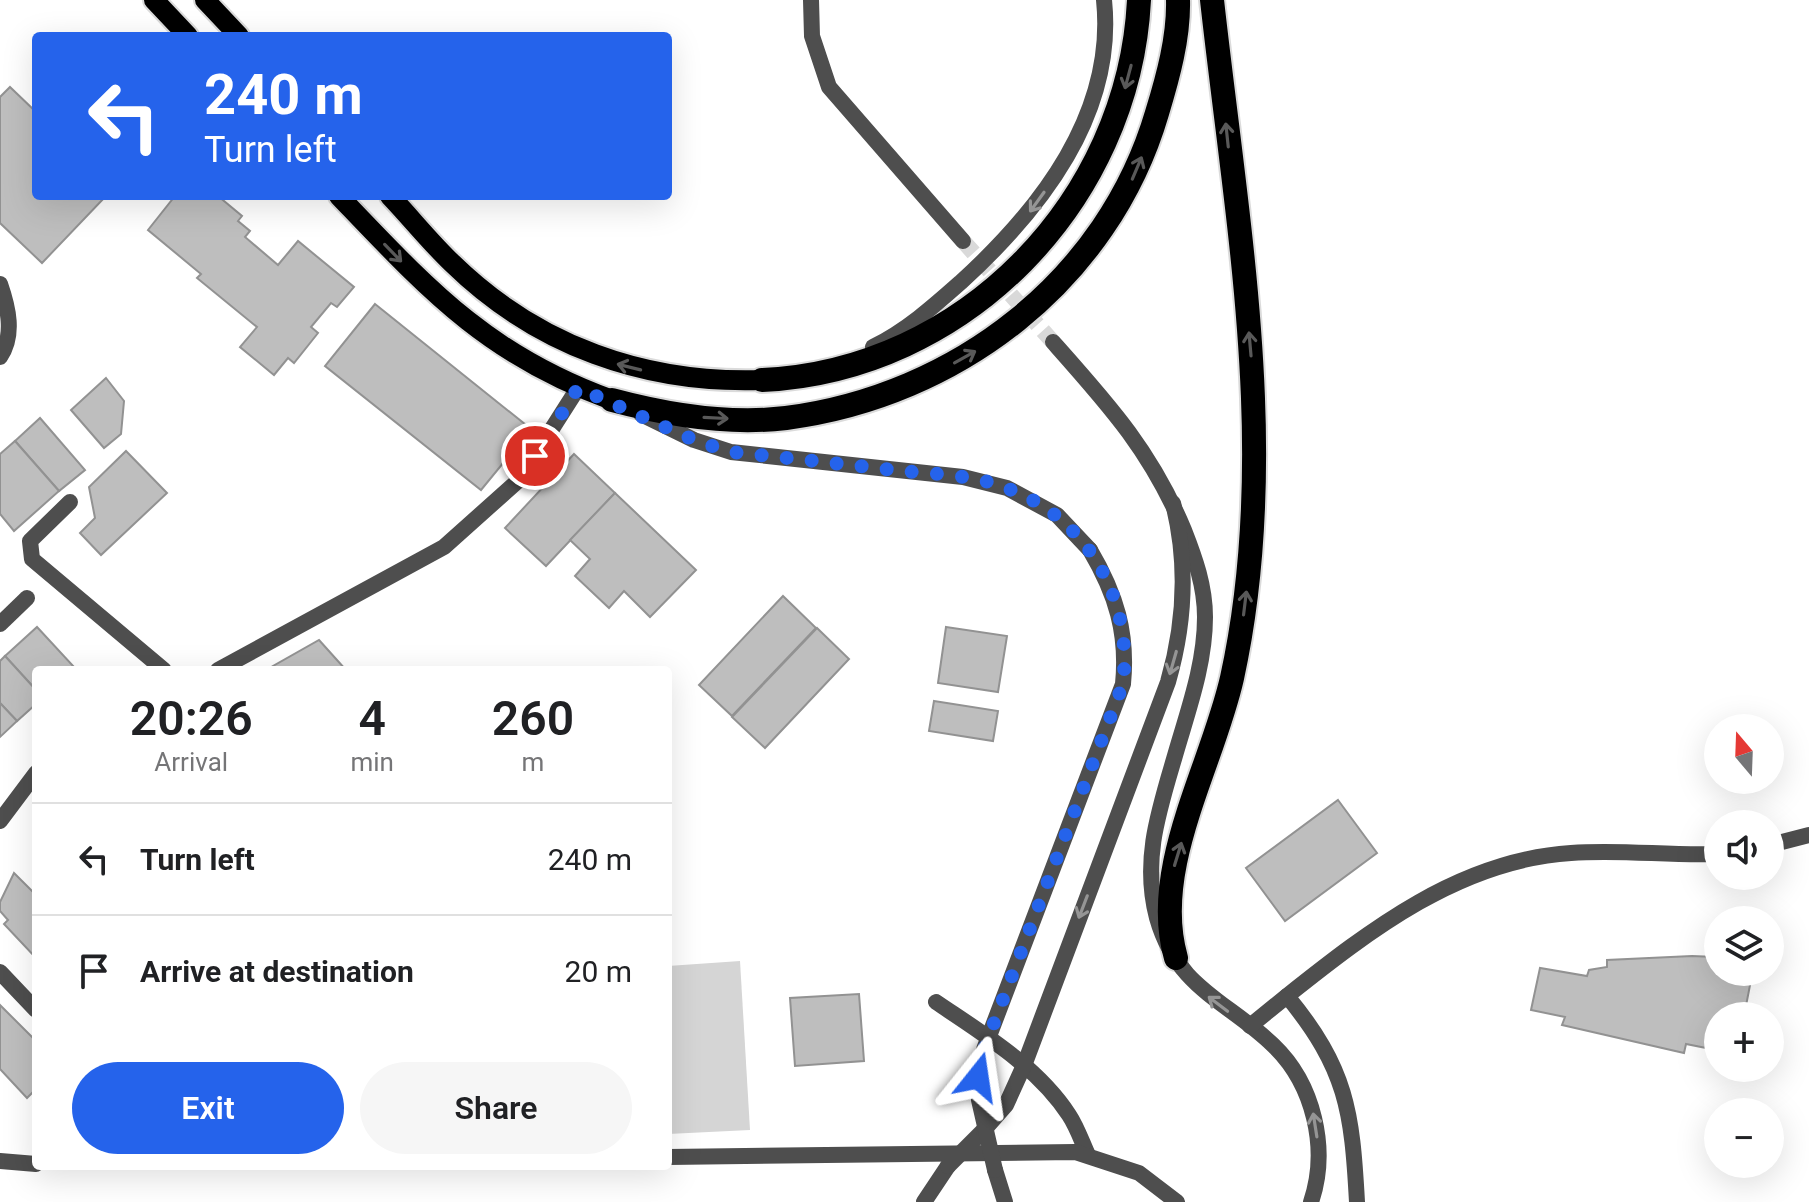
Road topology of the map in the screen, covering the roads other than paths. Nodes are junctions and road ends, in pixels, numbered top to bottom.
1 (154, 0) edge
2 (205, 0) edge
3 (811, 0) edge
4 (1104, 0) edge
5 (1139, 0) edge
6 (1178, 0) edge
7 (1212, 0) edge
8 (184, 32) edge
9 (235, 32) edge
10 (343, 200) edge
11 (394, 200) edge
12 (963, 241) tunnel mouth
13 (0, 284) edge
14 (1053, 342) tunnel mouth
15 (0, 357) edge
16 (762, 380) junction
17 (578, 388) junction
18 (612, 400) junction
19 (70, 502) dead end
20 (1173, 503) junction
21 (27, 598) dead end
22 (0, 624) edge
23 (159, 666) edge
24 (225, 666) edge
25 (32, 778) edge
26 (0, 821) edge
27 (1809, 835) edge
28 (1784, 841) edge
29 (1704, 854) edge
30 (1183, 968) junction
31 (0, 972) edge
32 (1287, 996) junction
33 (936, 1002) dead end
34 (32, 1006) edge
35 (1250, 1026) junction
36 (984, 1130) junction
37 (1088, 1155) junction
38 (672, 1157) edge
39 (0, 1161) edge
40 (32, 1164) edge
41 (924, 1202) edge
42 (1005, 1202) edge
43 (1177, 1202) edge
44 (1311, 1202) edge
45 (1357, 1202) edge

1 - 8 main road
2 - 9 main road
3 - 12 street
4 -> 16 street
5 -> 16 highway
18 -> 6 highway
30 -> 7 highway
10 -> 17 main road
16 -> 11 main road
13 - 15 street
14 - 20 street
17 - 18 main road
17 - 24 street
18 - 36 street, bridge
19 - 23 street
20 - 30 street, bridge
20 -> 36 street, bridge
21 - 22 street
25 - 26 street
27 - 28 street
29 - 32 street
35 -> 30 street
31 - 34 street
32 - 35 street
32 - 45 street
33 - 37 street
44 -> 35 street
36 - 41 street, bridge
36 - 42 street, bridge
37 - 38 street
37 - 43 street
39 - 40 street

